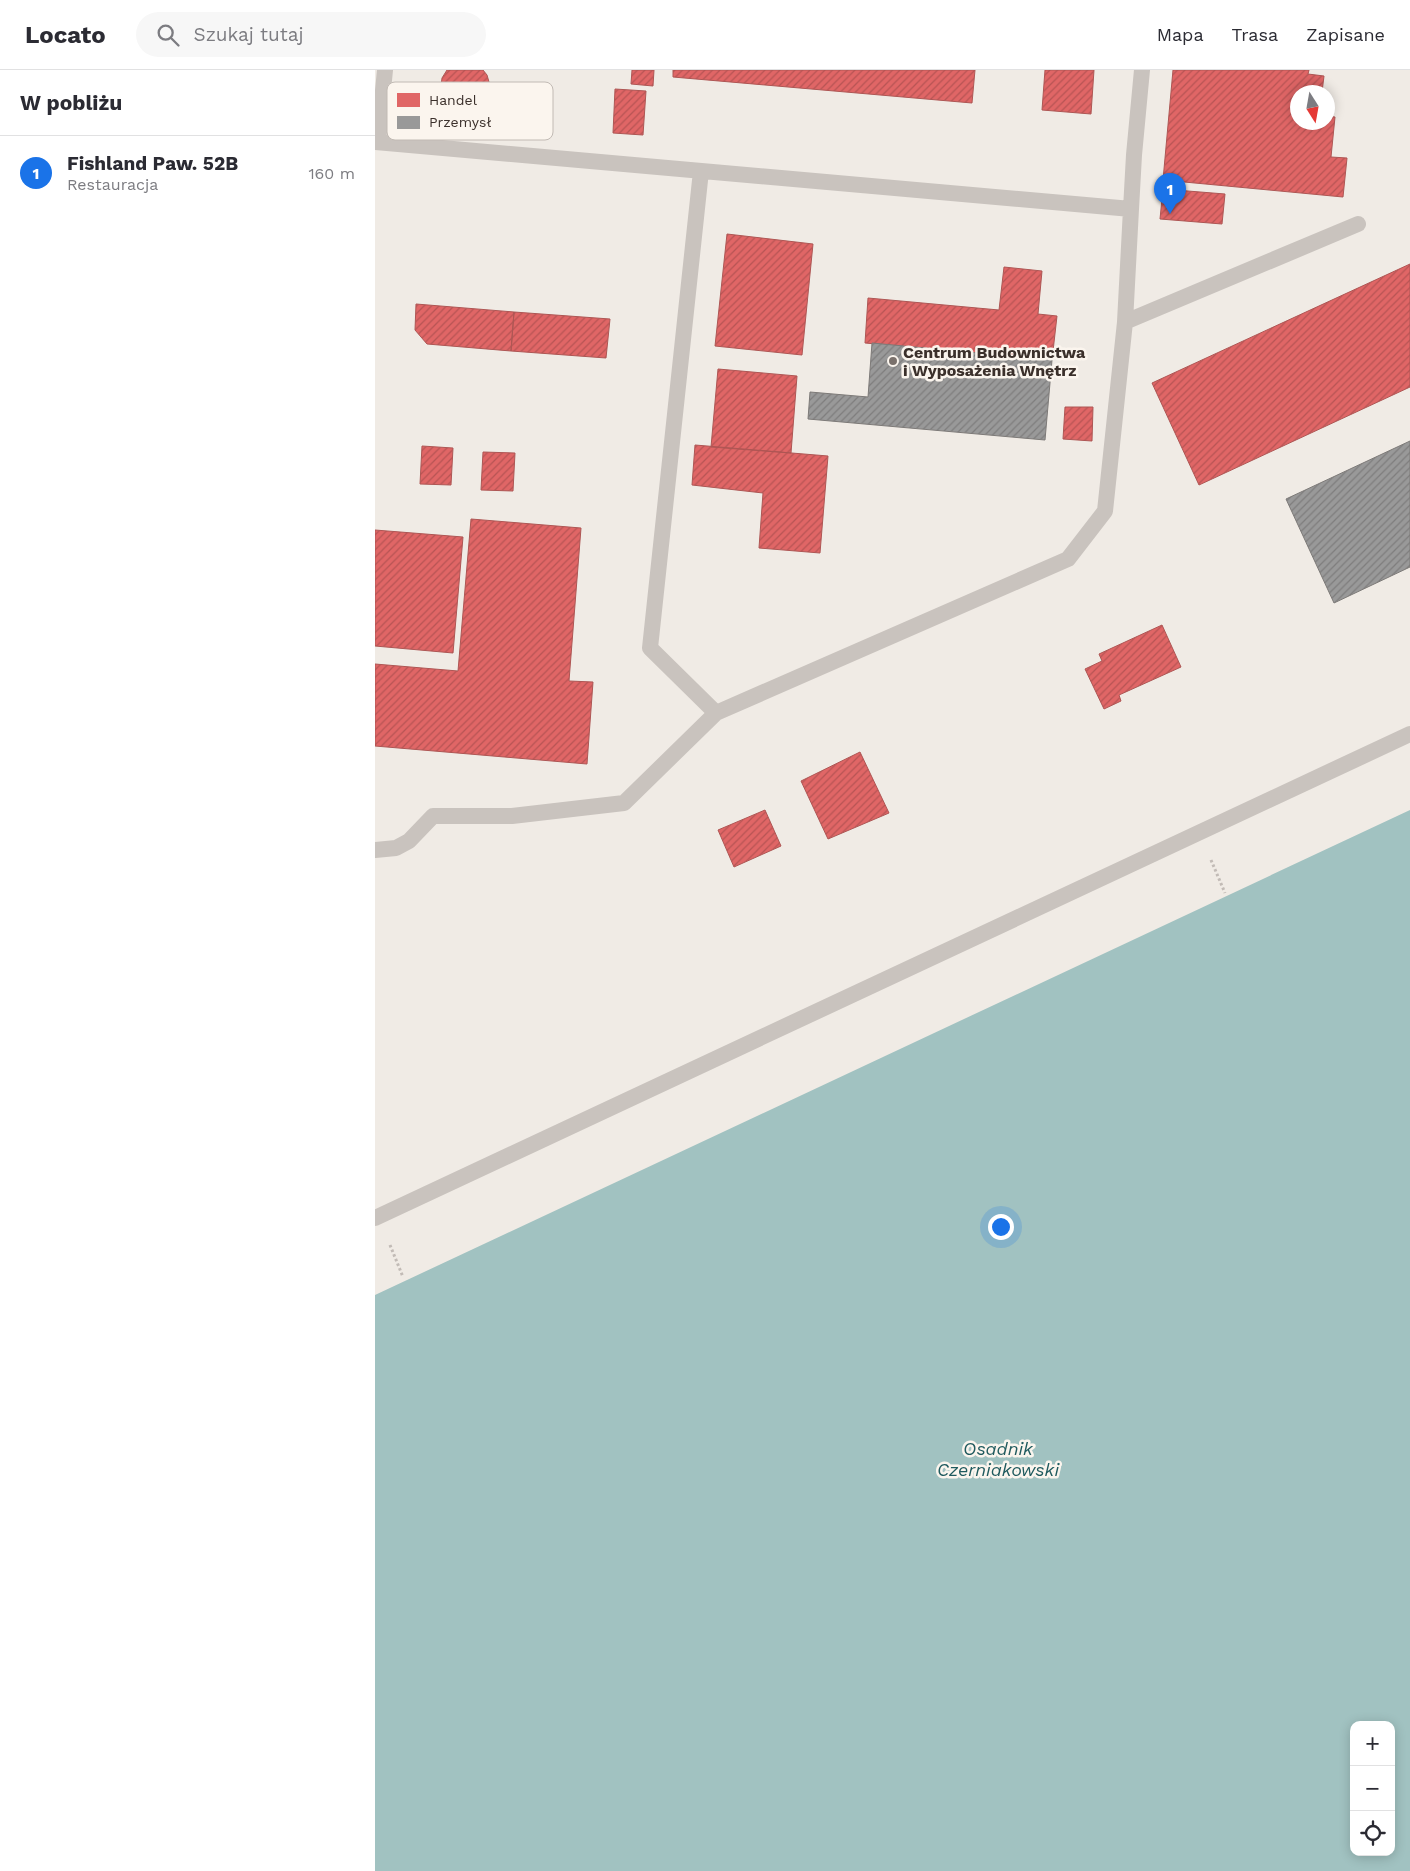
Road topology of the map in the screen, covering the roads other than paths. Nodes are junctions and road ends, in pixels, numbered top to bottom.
1 (385, 70) edge
2 (1142, 70) edge
3 (377, 142) edge
4 (701, 170) junction
5 (1131, 209) junction
6 (1358, 224) dead end
7 (1125, 322) junction
8 (716, 712) junction
9 (1410, 734) edge
10 (375, 850) edge
11 (375, 1218) edge

1 - 3 lane
2 - 5 lane
3 - 4 lane
4 - 5 lane
4 - 8 lane
5 - 7 lane
6 - 7 lane
7 - 8 lane
8 - 10 lane
9 - 11 lane

